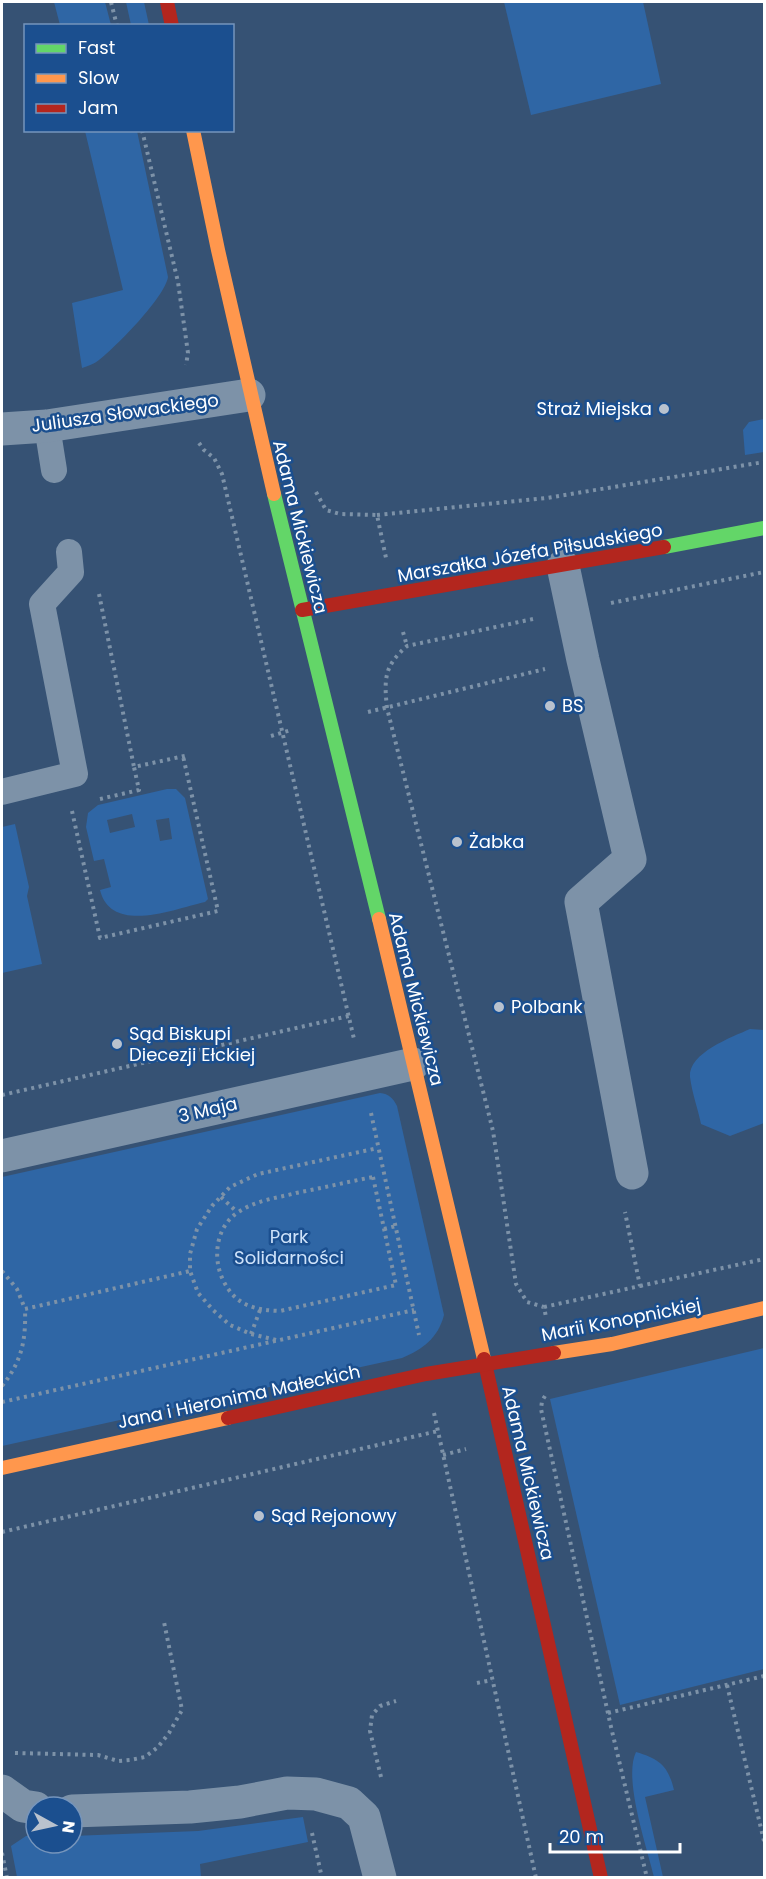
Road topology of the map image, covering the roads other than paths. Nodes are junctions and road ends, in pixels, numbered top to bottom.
1 (167, 2) edge
2 (172, 24) edge
3 (193, 132) edge
4 (249, 395) junction
5 (47, 426) junction
6 (2, 429) edge
7 (54, 470) dead end
8 (765, 528) edge
9 (69, 552) dead end
10 (563, 566) junction
11 (302, 610) junction
12 (2, 792) edge
13 (414, 1064) junction
14 (2, 1156) edge
15 (632, 1173) road end
16 (765, 1308) edge
17 (484, 1364) junction
18 (2, 1468) edge
19 (2, 1791) edge
20 (24, 1806) edge
21 (84, 1811) edge
22 (380, 1878) edge
23 (601, 1878) edge

1 - 2 street
3 - 4 street, Adama Mickiewicza
4 - 5 street, Juliusza Słowackiego
4 - 11 street, Adama Mickiewicza
5 - 6 street, Juliusza Słowackiego
5 - 7 lane
8 - 10 street, Marszałka Józefa Piłsudskiego
9 - 12 lane
10 - 11 street, Marszałka Józefa Piłsudskiego
10 - 15 street
11 - 13 street, Adama Mickiewicza
13 - 14 street, 3 Maja
13 - 17 street, Adama Mickiewicza
16 - 17 street, Marii Konopnickiej
17 - 18 street, Jana i Hieronima Małeckich
17 - 23 street, Adama Mickiewicza
19 - 20 street
21 - 22 street

